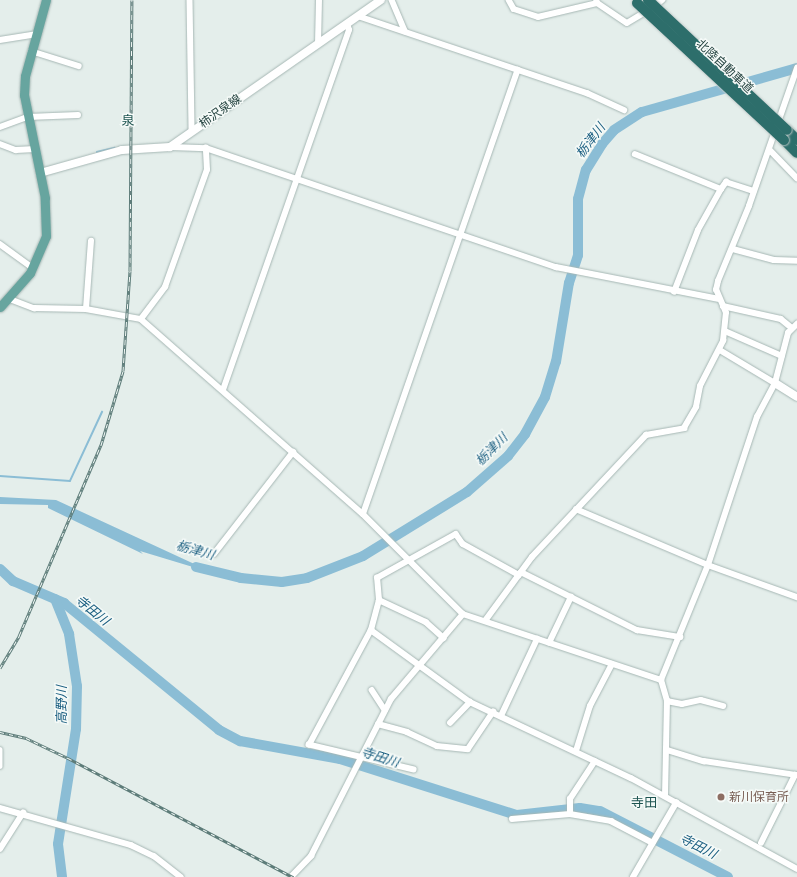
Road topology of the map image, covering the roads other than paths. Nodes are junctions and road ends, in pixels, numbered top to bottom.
1 (46, 0) edge
2 (190, 0) edge
3 (319, 0) edge
4 (381, 0) edge
5 (392, 0) edge
6 (509, 0) edge
7 (648, 0) edge
8 (662, 0) edge
9 (636, 1) edge
10 (596, 2) edge
11 (358, 16) junction
12 (347, 24) junction
13 (405, 31) junction
14 (36, 34) junction
15 (0, 40) edge
16 (318, 44) junction
17 (31, 52) junction
18 (79, 66) dead end
19 (797, 68) edge
20 (518, 70) junction
21 (624, 110) dead end
22 (78, 115) dead end
23 (28, 117) junction
24 (0, 127) edge
25 (192, 131) junction
26 (797, 140) edge
27 (0, 144) edge
28 (170, 147) junction
29 (206, 148) junction
30 (35, 149) junction
31 (770, 150) junction
32 (797, 153) edge
33 (635, 154) dead end
34 (40, 172) junction
35 (797, 178) edge
36 (299, 179) junction
37 (721, 189) junction
38 (754, 191) junction
39 (461, 236) junction
40 (91, 241) dead end
41 (0, 244) edge
42 (733, 248) junction
43 (797, 261) edge
44 (33, 268) junction
45 (674, 292) junction
46 (10, 299) junction
47 (719, 299) junction
48 (723, 306) junction
49 (0, 308) edge
50 (86, 309) junction
51 (141, 319) junction
52 (797, 324) edge
53 (792, 328) junction
54 (725, 331) junction
55 (720, 350) junction
56 (782, 356) junction
57 (775, 383) junction
58 (223, 390) junction
59 (797, 396) edge
60 (293, 452) junction
61 (576, 509) junction
62 (363, 514) junction
63 (214, 554) dead end
64 (414, 561) junction
65 (708, 565) junction
66 (520, 574) junction
67 (571, 597) junction
68 (797, 597) edge
69 (379, 600) junction
70 (463, 614) junction
71 (485, 621) junction
72 (371, 630) junction
73 (680, 637) junction
74 (444, 638) junction
75 (537, 639) junction
76 (548, 643) junction
77 (612, 664) junction
78 (418, 667) junction
79 (661, 680) junction
80 (372, 690) dead end
81 (667, 701) junction
82 (470, 702) junction
83 (723, 706) dead end
84 (385, 710) junction
85 (492, 712) junction
86 (501, 716) junction
87 (450, 723) dead end
88 (378, 724) junction
89 (0, 750) edge
90 (667, 750) junction
91 (576, 751) junction
92 (361, 758) junction
93 (595, 761) junction
94 (0, 766) edge
95 (414, 770) dead end
96 (796, 775) edge
97 (665, 796) junction
98 (676, 803) junction
99 (0, 808) edge
100 (23, 813) junction
101 (570, 814) junction
102 (512, 820) dead end
103 (653, 843) junction
104 (761, 843) dead end
105 (0, 849) edge
106 (797, 869) edge
107 (182, 877) edge
108 (291, 877) edge
109 (633, 877) edge

1 - 14 main road
2 - 25 street
3 - 16 street
4 - 11 main road, 柿沢泉線
5 - 13 street
6 - 10 street
7 - 26 highway, 北陸自動車道, bridge
8 - 10 street
9 - 32 highway, 北陸自動車道, bridge
11 - 12 main road, 柿沢泉線
11 - 13 street
12 - 16 main road, 柿沢泉線
12 - 36 street
13 - 20 street
14 - 15 street
14 - 17 main road
16 - 25 main road, 柿沢泉線
17 - 18 street
17 - 23 main road
19 - 31 street
20 - 21 street
20 - 39 street
22 - 23 street
23 - 24 street
23 - 30 main road
25 - 28 main road, 柿沢泉線
27 - 30 street
28 - 29 street
28 - 34 main road
29 - 36 street
29 - 51 street
30 - 34 main road
31 - 35 street
31 - 38 street
33 - 37 street
34 - 44 main road
36 - 39 street
36 - 58 street
37 - 38 street
37 - 45 street
38 - 42 street
39 - 45 street
39 - 62 street
40 - 50 street
41 - 44 street
42 - 43 street
42 - 47 street
44 - 46 main road
45 - 47 street
46 - 49 main road
46 - 50 street
47 - 48 street
48 - 53 street
48 - 54 street
50 - 51 street
51 - 58 street
52 - 53 street
53 - 56 street
54 - 55 street
54 - 56 street
55 - 57 street
55 - 61 street
56 - 57 street
57 - 59 main road
57 - 65 street
58 - 60 street
60 - 62 street
60 - 63 street
61 - 65 street
61 - 66 street
62 - 64 street
64 - 66 street
64 - 69 street
64 - 70 street
65 - 68 street
65 - 73 street
66 - 67 street
66 - 71 street
67 - 73 street
67 - 76 street
69 - 72 street
69 - 74 street
70 - 71 street
70 - 74 street
71 - 75 street
72 - 78 street
72 - 92 street
73 - 79 street
74 - 78 street
75 - 76 street
75 - 86 street
76 - 77 street
77 - 79 street
77 - 91 street
78 - 82 street
78 - 84 street
79 - 81 street
80 - 84 street
81 - 83 street
81 - 90 street
82 - 85 street
82 - 87 street
84 - 88 street
85 - 86 street
85 - 88 street
86 - 91 street
88 - 92 street
89 - 94 street
90 - 96 street
90 - 97 street
91 - 93 street
92 - 95 street
92 - 108 street
93 - 97 street
93 - 101 street
96 - 104 street
97 - 98 street
98 - 103 street
98 - 106 street
99 - 100 street
100 - 105 street
100 - 107 street
101 - 102 street
101 - 103 street
103 - 109 street

